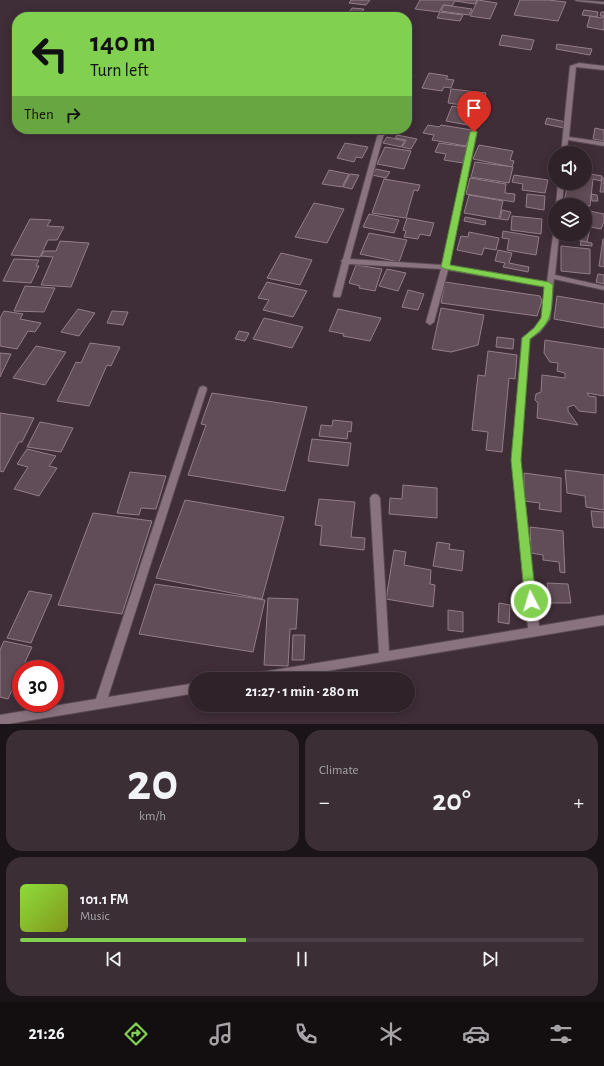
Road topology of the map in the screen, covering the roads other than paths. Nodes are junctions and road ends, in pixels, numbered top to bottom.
1 (577, 0) edge
2 (604, 4) edge
3 (604, 68) edge
4 (474, 132) dead end
5 (382, 134) edge
6 (565, 138) junction
7 (604, 144) edge
8 (564, 146) edge
9 (555, 242) edge
10 (345, 261) junction
11 (445, 267) junction
12 (550, 281) junction
13 (604, 288) edge
14 (337, 295) dead end
15 (430, 322) dead end
16 (203, 389) dead end
17 (375, 498) dead end
18 (604, 620) edge
19 (534, 632) junction
20 (384, 656) junction
21 (290, 672) edge
22 (189, 689) edge
23 (100, 704) junction
24 (0, 720) edge

1 - 2 street
3 - 6 street
4 - 11 street
5 - 10 street
6 - 7 street
6 - 8 street
9 - 12 street
10 - 11 street
10 - 14 street
11 - 12 street
11 - 15 street
12 - 13 street
12 - 19 street
16 - 23 street
17 - 20 street
18 - 19 street
19 - 20 street
20 - 21 street
22 - 23 street
23 - 24 street

